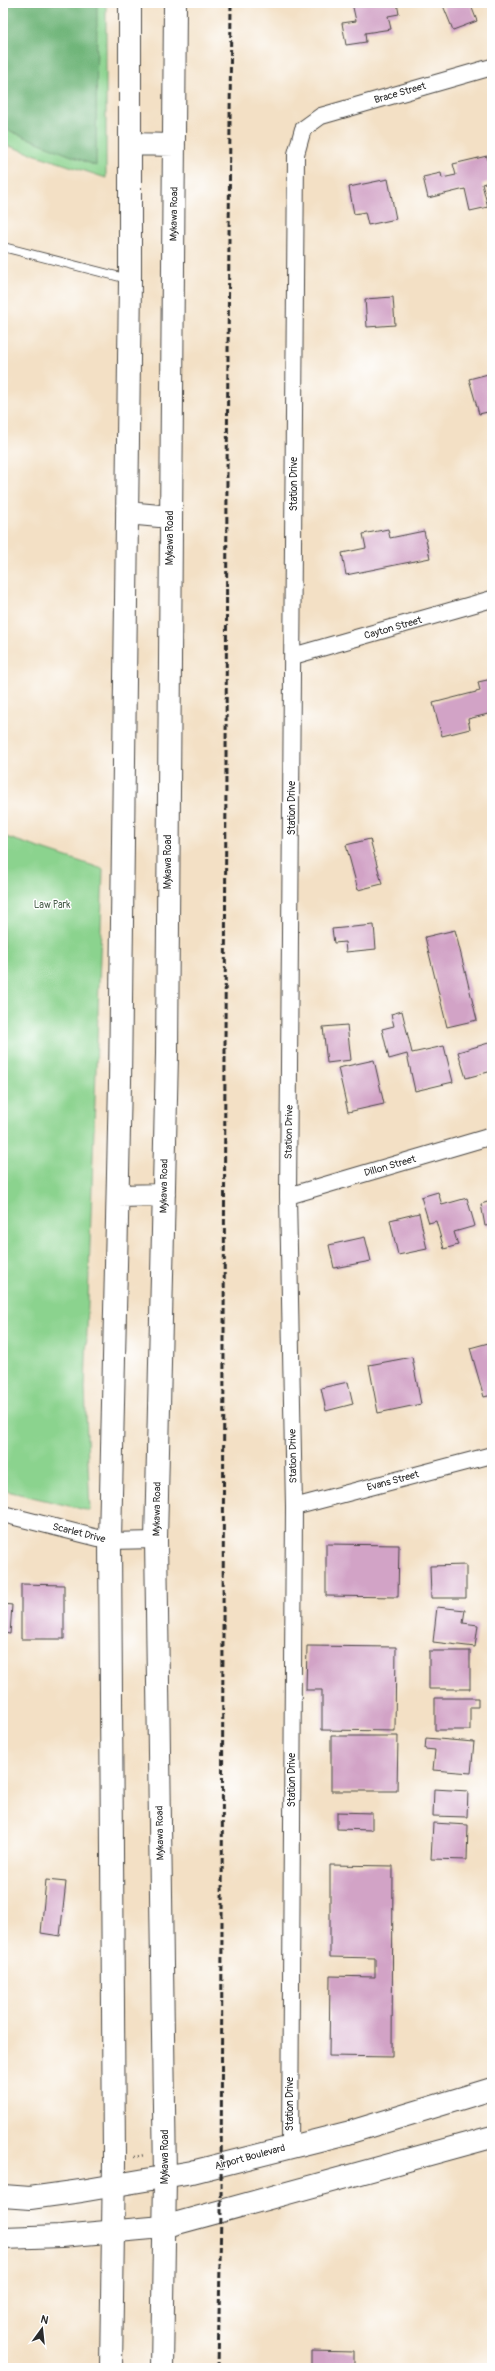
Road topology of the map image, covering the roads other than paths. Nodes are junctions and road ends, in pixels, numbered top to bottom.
1 (130, 3) edge
2 (175, 3) edge
3 (492, 67) edge
4 (311, 123) joint
5 (130, 144) junction
6 (174, 145) junction
7 (3, 247) edge
8 (130, 280) junction
9 (127, 513) junction
10 (170, 517) junction
11 (492, 599) edge
12 (293, 656) junction
13 (492, 1136) edge
14 (164, 1195) junction
15 (118, 1196) junction
16 (288, 1196) junction
17 (492, 1455) edge
18 (294, 1507) junction
19 (3, 1514) edge
20 (156, 1540) junction
21 (110, 1541) junction
22 (492, 2090) edge
23 (492, 2137) edge
24 (290, 2146) junction
25 (165, 2178) junction
26 (114, 2187) junction
27 (3, 2196) edge
28 (163, 2227) junction
29 (113, 2232) junction
30 (3, 2238) edge
31 (111, 2368) edge
32 (162, 2368) edge

1 - 5 main road
2 - 6 main road, Mykawa Road
3 - 4 street, Brace Street
4 - 12 street, Station Drive
5 - 6 main road
5 - 8 main road
6 - 10 main road, Mykawa Road
7 - 8 lane
8 - 9 main road
9 - 10 main road
9 - 15 main road
10 - 14 main road, Mykawa Road
11 - 12 street, Cayton Street
12 - 16 street, Station Drive
13 - 16 street, Dillon Street
14 - 15 main road
14 - 20 main road, Mykawa Road
15 - 21 main road
16 - 18 street, Station Drive
17 - 18 street, Evans Street
18 - 24 street, Station Drive
19 - 21 street, Scarlet Drive
20 - 21 street, Scarlet Drive
20 - 25 main road, Mykawa Road
21 - 26 main road
22 - 24 main road, Airport Boulevard
23 - 28 main road
24 - 25 main road, Airport Boulevard
25 - 26 main road, Airport Boulevard
25 - 28 main road, Mykawa Road
26 - 27 main road, Airport Boulevard
26 - 29 main road
28 - 29 main road
28 - 32 main road, Mykawa Road
29 - 30 main road
29 - 31 main road

